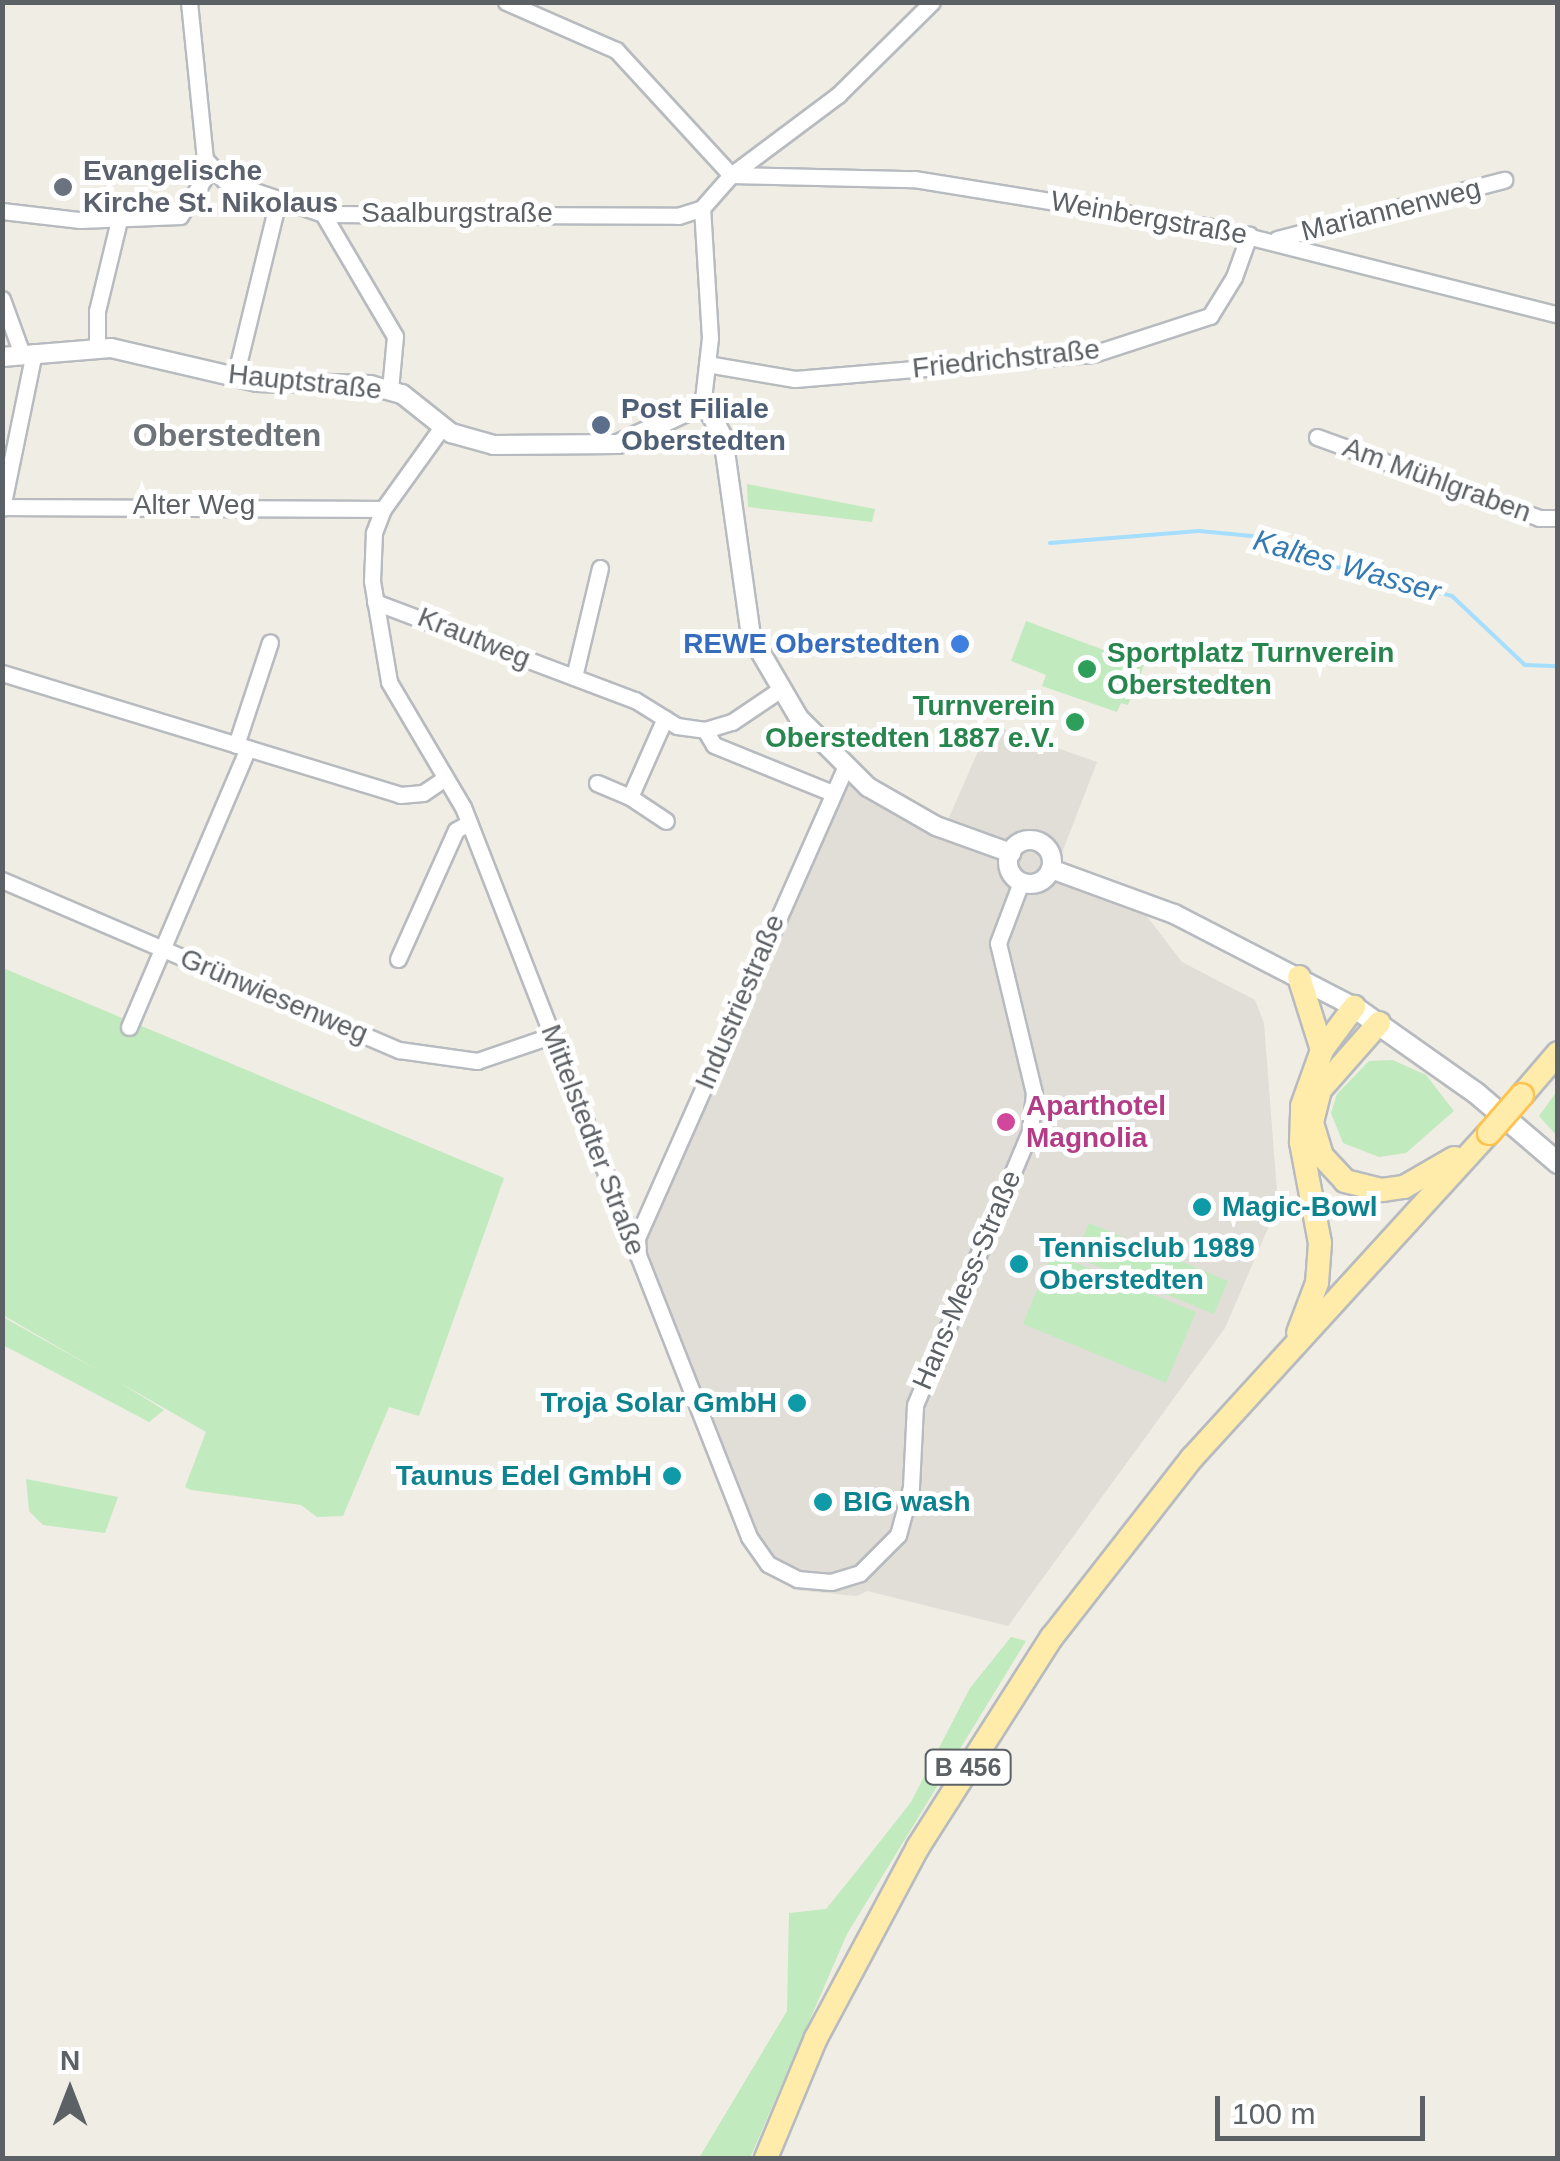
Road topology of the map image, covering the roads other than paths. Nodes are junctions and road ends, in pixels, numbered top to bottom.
1 (190, 2) edge
2 (506, 2) edge
3 (932, 2) edge
4 (209, 171) junction
5 (731, 175) junction
6 (1504, 180) dead end
7 (278, 200) junction
8 (702, 208) junction
9 (2, 211) edge
10 (323, 214) junction
11 (120, 220) junction
12 (1249, 235) junction
13 (1277, 239) junction
14 (2, 299) edge
15 (1558, 315) edge
16 (97, 348) junction
17 (28, 353) junction
18 (2, 356) edge
19 (707, 364) junction
20 (235, 377) junction
21 (390, 390) junction
22 (702, 408) junction
23 (442, 427) junction
24 (1316, 437) dead end
25 (3, 508) edge
26 (383, 509) junction
27 (1558, 518) edge
28 (600, 568) dead end
29 (374, 602) junction
30 (270, 642) dead end
31 (2, 673) edge
32 (574, 677) junction
33 (781, 689) junction
34 (665, 718) junction
35 (705, 730) junction
36 (242, 746) junction
37 (845, 768) junction
38 (445, 778) junction
39 (597, 783) dead end
40 (832, 793) junction
41 (630, 797) junction
42 (666, 821) dead end
43 (469, 823) junction
44 (1010, 853) junction
45 (1051, 869) junction
46 (2, 880) edge
47 (1021, 882) junction
48 (163, 948) junction
49 (398, 959) dead end
50 (1299, 977) junction
51 (1354, 1007) junction
52 (1379, 1024) junction
53 (129, 1027) dead end
54 (552, 1035) junction
55 (1322, 1050) junction
56 (1558, 1054) edge
57 (1558, 1069) edge
58 (1522, 1095) junction
59 (1490, 1132) junction
60 (1558, 1163) edge
61 (637, 1238) junction
62 (1295, 1342) junction
63 (768, 1564) joint
64 (766, 2158) edge

1 - 4 street
2 - 5 street
3 - 5 street
4 - 7 street, Saalburgstraße
4 - 11 street
5 - 8 street
5 - 12 street, Weinbergstraße
6 - 13 street, Mariannenweg
7 - 10 street, Saalburgstraße
7 - 20 street
8 - 10 street, Saalburgstraße
8 - 19 street
9 - 11 street
10 - 21 street
11 - 16 street
12 - 13 street, Weinbergstraße
12 - 19 street, Friedrichstraße
13 - 15 street, Weinbergstraße
14 - 17 street
16 - 17 street, Hauptstraße
16 - 20 street, Hauptstraße
17 - 18 street, Hauptstraße
17 - 25 street
19 - 22 street
20 - 21 street, Hauptstraße
21 - 23 street, Hauptstraße
22 - 23 street, Hauptstraße
22 - 33 street
23 - 26 street, Mittelstedter Straße
24 - 27 street, Am Mühlgraben
25 - 26 street, Alter Weg
26 - 29 street, Mittelstedter Straße
28 - 32 street
29 - 32 street, Krautweg
29 - 38 street, Mittelstedter Straße
30 - 36 street
31 - 36 street
32 - 34 street, Krautweg
33 - 35 street
33 - 37 street
34 - 35 street, Krautweg
34 - 41 street
35 - 40 street, Krautweg
36 - 38 street
36 - 48 street
37 - 40 street, Industriestraße
37 - 44 street
38 - 43 street, Mittelstedter Straße
39 - 41 street
40 - 61 street, Industriestraße
41 - 42 street
43 - 49 street
43 - 54 street, Mittelstedter Straße
44 - 45 street
44 - 47 street
45 - 47 street
45 - 50 street
46 - 48 street, Grünwiesenweg
47 - 63 street, Hans-Mess-Straße
48 - 53 street
48 - 54 street, Grünwiesenweg
50 - 51 street
50 - 55 main road
51 - 52 main road
51 - 55 main road
52 - 59 main road
52 - 60 main road
54 - 61 street, Mittelstedter Straße
55 - 62 main road
56 - 58 main road, B 456
57 - 58 main road
58 - 59 main road, B 456, bridge
59 - 62 main road, B 456
61 - 63 street, Mittelstedter Straße
62 - 64 main road, B 456

